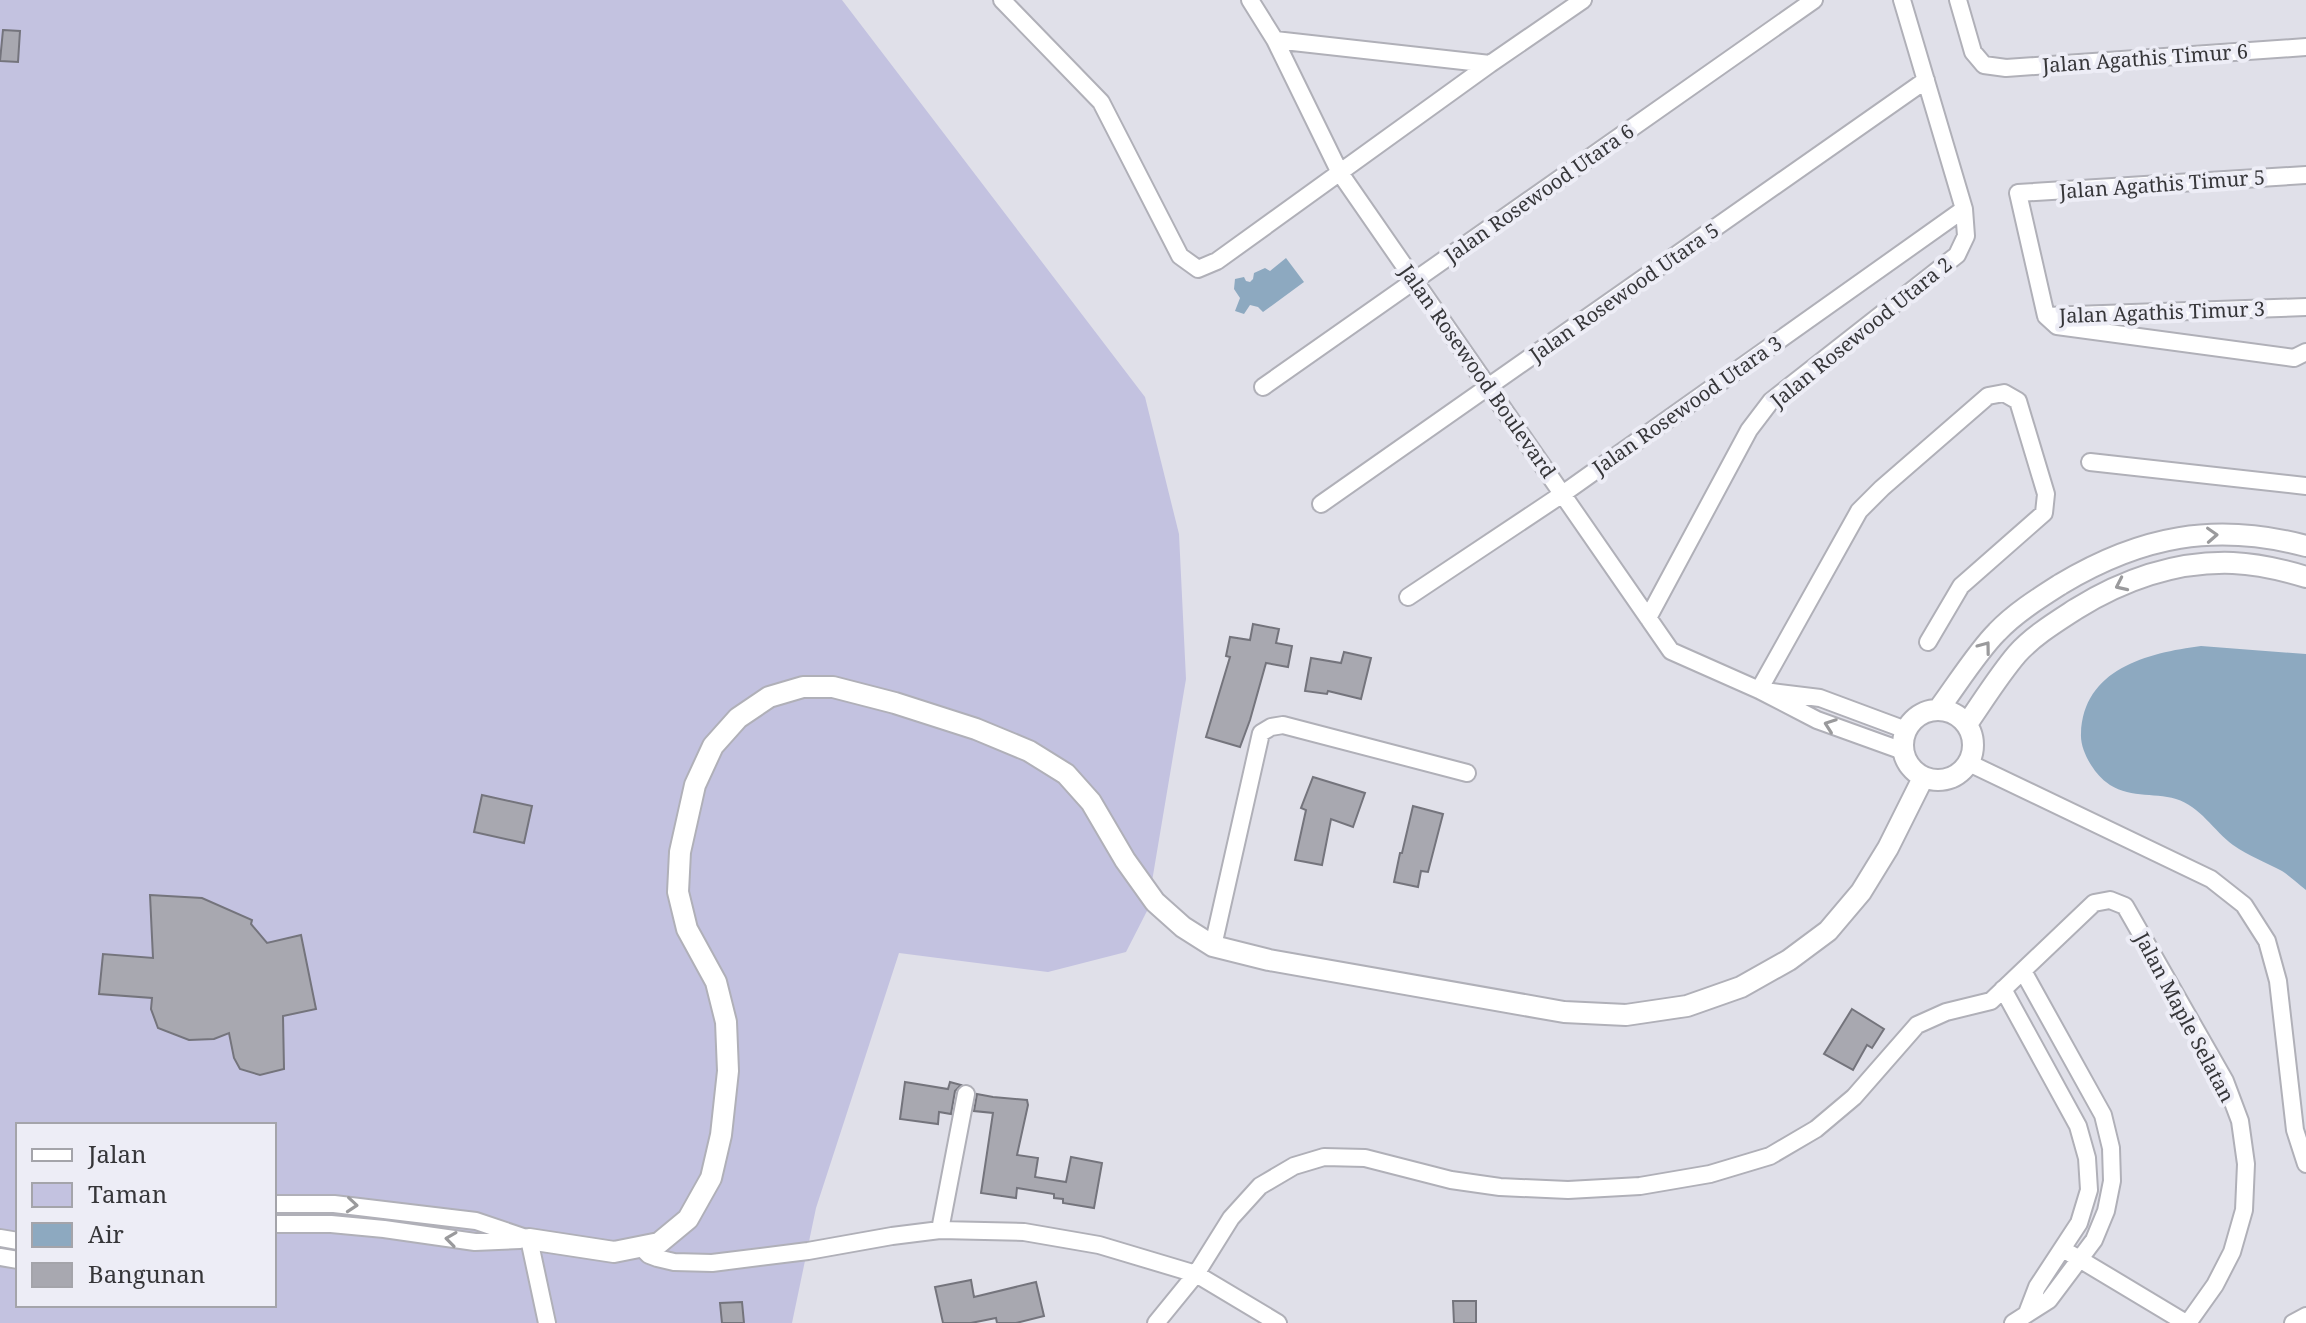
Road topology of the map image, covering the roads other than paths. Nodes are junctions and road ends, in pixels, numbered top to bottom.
1 (1002, 0) edge
2 (1250, 0) edge
3 (1583, 0) edge
4 (1814, 0) edge
5 (1902, 0) edge
6 (1958, 0) edge
7 (1275, 40) junction
8 (2306, 47) edge
9 (1490, 64) junction
10 (1926, 80) junction
11 (1340, 173) junction
12 (2306, 175) edge
13 (1964, 209) junction
14 (1415, 280) junction
15 (2306, 307) edge
16 (2046, 316) junction
17 (2306, 352) edge
18 (1490, 386) junction
19 (1263, 387) dead end
20 (2090, 462) dead end
21 (2306, 486) edge
22 (1564, 493) junction
23 (1321, 504) dead end
24 (2306, 546) edge
25 (2306, 577) edge
26 (1408, 597) dead end
27 (1648, 618) junction
28 (1928, 642) dead end
29 (1759, 690) junction
30 (1938, 710) junction
31 (1967, 724) junction
32 (1906, 730) junction
33 (1903, 751) junction
34 (1969, 763) junction
35 (1467, 773) dead end
36 (1923, 778) junction
37 (1213, 946) junction
38 (2023, 971) junction
39 (2003, 989) junction
40 (966, 1094) dead end
41 (2306, 1164) edge
42 (276, 1204) edge
43 (276, 1224) edge
44 (940, 1230) junction
45 (529, 1239) junction
46 (641, 1247) junction
47 (2062, 1248) junction
48 (2080, 1259) junction
49 (1196, 1274) junction
50 (2306, 1316) edge
51 (2020, 1318) edge
52 (547, 1323) edge
53 (1156, 1323) edge
54 (1278, 1323) edge
55 (2187, 1323) edge
56 (2293, 1323) edge

1 - 11 street
2 - 7 street, Jalan Rosewood Boulevard
3 - 9 street
4 - 14 street, Jalan Rosewood Utara 6
5 - 10 street
6 - 8 street, Jalan Agathis Timur 6
7 - 9 street
7 - 11 street, Jalan Rosewood Boulevard
9 - 11 street
10 - 13 street
10 - 18 street, Jalan Rosewood Utara 5
11 - 14 street, Jalan Rosewood Boulevard
12 - 16 street, Jalan Agathis Timur 5
13 - 22 street, Jalan Rosewood Utara 3
13 - 27 street, Jalan Rosewood Utara 2
14 - 18 street, Jalan Rosewood Boulevard
14 - 19 street, Jalan Rosewood Utara 6
15 - 16 street, Jalan Agathis Timur 3
16 - 17 street, Jalan Agathis Timur 3
18 - 22 street, Jalan Rosewood Boulevard
18 - 23 street, Jalan Rosewood Utara 5
20 - 21 street
22 - 26 street, Jalan Rosewood Utara 3
22 - 27 street, Jalan Rosewood Boulevard
30 -> 24 street
25 -> 31 street
27 - 29 street, Jalan Rosewood Boulevard
28 - 29 street
29 - 32 street, Jalan Rosewood Boulevard
33 -> 29 street, Jalan Rosewood Boulevard
30 - 31 street
30 - 32 street
31 - 34 street
32 - 33 street
33 - 36 street
34 - 36 street
34 - 41 street
35 - 37 street
36 - 37 street
37 - 46 street
38 - 39 street
38 - 48 street
38 - 55 street, Jalan Maple Selatan
39 - 47 street
39 - 49 street
40 - 44 street
42 -> 45 street
45 -> 43 street
44 - 46 street
44 - 49 street
45 - 46 street
45 - 52 street
47 - 48 street
47 - 51 street
48 - 51 street
48 - 55 street
49 - 53 street
49 - 54 street
50 - 56 street

